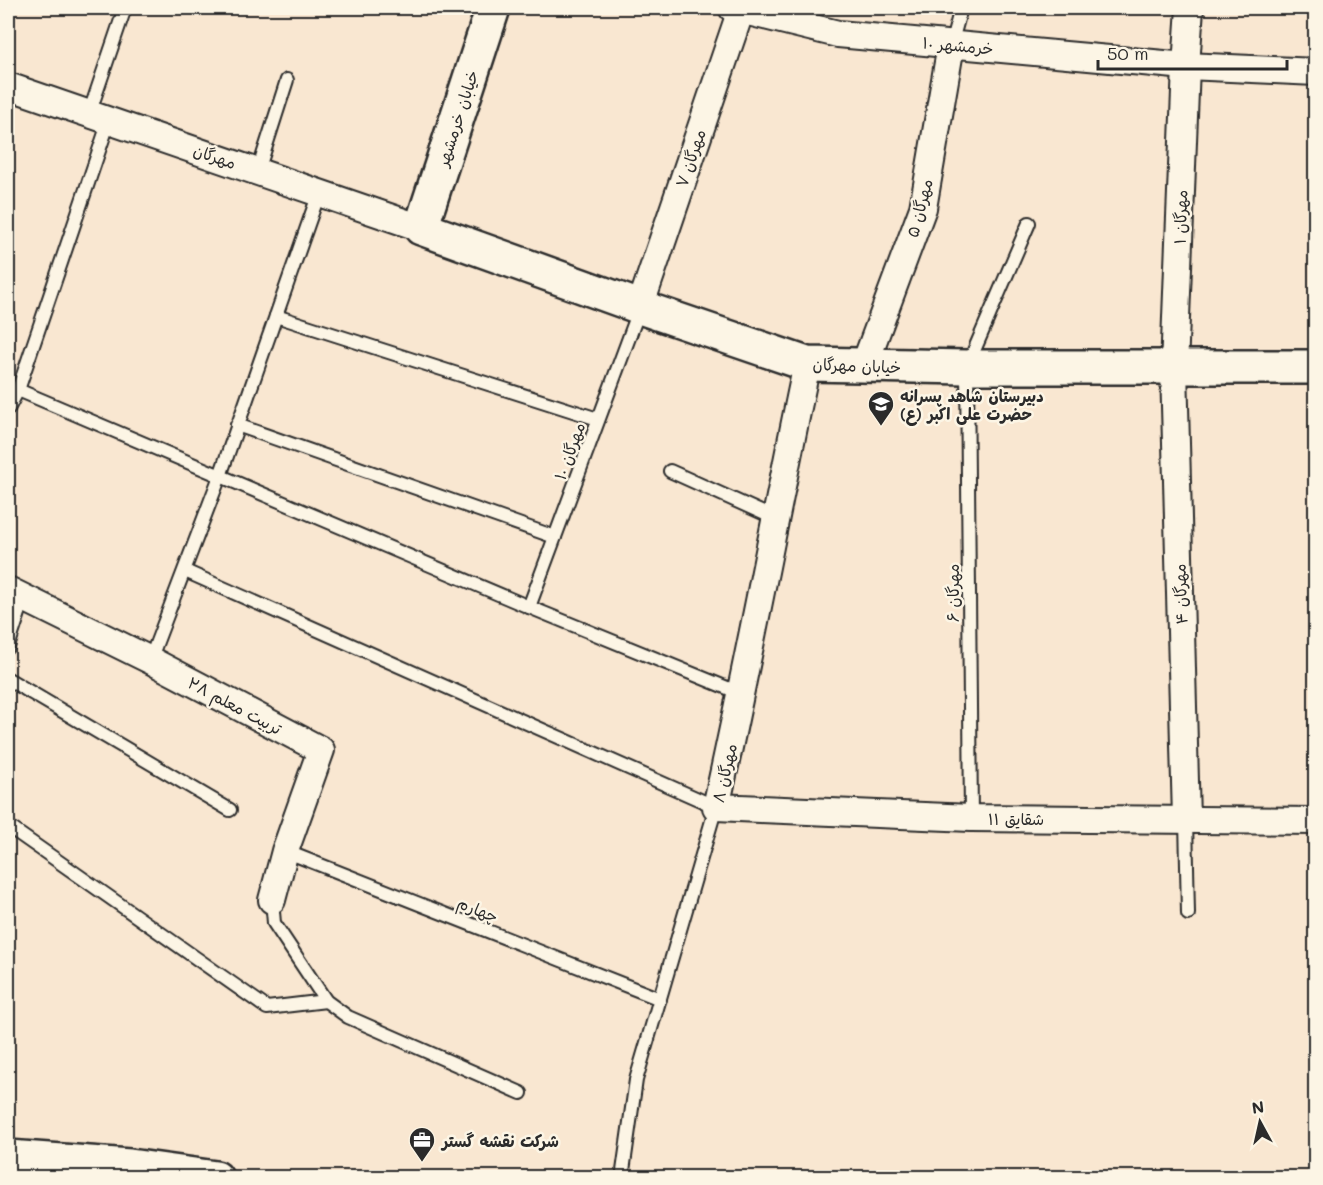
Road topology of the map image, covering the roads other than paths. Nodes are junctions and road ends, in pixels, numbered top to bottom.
1 (125, 8) edge
2 (493, 8) edge
3 (961, 8) edge
4 (1190, 8) edge
5 (736, 9) edge
6 (798, 16) edge
7 (951, 45) junction
8 (1186, 66) junction
9 (1316, 72) edge
10 (287, 80) dead end
11 (8, 86) edge
12 (99, 117) junction
13 (258, 171) junction
14 (319, 193) junction
15 (1029, 223) dead end
16 (421, 228) junction
17 (640, 307) junction
18 (276, 316) junction
19 (807, 364) junction
20 (864, 366) junction
21 (967, 367) junction
22 (1316, 367) edge
23 (1174, 368) junction
24 (18, 390) junction
25 (8, 409) edge
26 (598, 418) junction
27 (237, 425) junction
28 (670, 471) dead end
29 (219, 476) junction
30 (774, 518) junction
31 (555, 537) junction
32 (185, 571) junction
33 (16, 594) edge
34 (529, 607) junction
35 (8, 647) edge
36 (150, 660) junction
37 (8, 679) edge
38 (741, 694) junction
39 (716, 807) junction
40 (230, 810) dead end
41 (971, 818) junction
42 (1186, 819) junction
43 (1316, 821) edge
44 (8, 826) edge
45 (285, 851) junction
46 (272, 900) joint
47 (1188, 914) dead end
48 (660, 999) junction
49 (326, 1001) junction
50 (521, 1093) dead end
51 (8, 1157) edge
52 (216, 1178) edge
53 (622, 1178) edge

1 - 12 lane
2 - 16 street, خیابان خرمشهر
3 - 7 lane
4 - 8 street, مهرگان ۱
5 - 6 street, خرمشهر ۱۰
5 - 17 street, مهرگان ۷
6 - 7 street, خرمشهر ۱۰
7 - 8 street, خرمشهر ۱۰
7 - 20 street, مهرگان ۵
8 - 9 street, خرمشهر ۱۰
8 - 23 street, مهرگان ۱
10 - 13 lane
11 - 12 street, مهرگان
12 - 13 street, مهرگان
12 - 24 lane
13 - 14 street, مهرگان
14 - 16 street, مهرگان
14 - 18 lane
15 - 21 lane
16 - 17 street, خیابان مهرگان
17 - 19 street, خیابان مهرگان
17 - 26 lane, مهرگان ۱۰
18 - 26 lane
18 - 27 lane
19 - 20 street, خیابان مهرگان
19 - 30 street, مهرگان ۸
20 - 21 street, خیابان مهرگان
21 - 23 street, خیابان مهرگان
21 - 41 lane, مهرگان ۶
22 - 23 street, خیابان مهرگان
23 - 42 street, مهرگان ۴
24 - 25 lane
24 - 29 lane
26 - 31 lane, مهرگان ۱۰
27 - 29 lane
27 - 31 lane
28 - 30 lane
29 - 32 lane
29 - 34 lane
30 - 38 street, مهرگان ۸
31 - 34 lane, مهرگان ۱۰
32 - 36 lane
32 - 39 lane
33 - 35 lane
33 - 36 street, تربیت معلم ۲۸
34 - 38 lane
36 - 45 street, تربیت معلم ۲۸
37 - 40 lane
38 - 39 street, مهرگان ۸
39 - 41 street, شقایق ۱۱
39 - 48 lane, مهرگان ۸
41 - 42 street, شقایق ۱۱
42 - 43 street, شقایق ۱۱
42 - 47 lane
44 - 49 lane
45 - 46 street, تربیت معلم ۲۸
45 - 48 lane, چهارم
46 - 49 lane
48 - 53 lane, مهرگان ۸
49 - 50 lane
51 - 52 street

